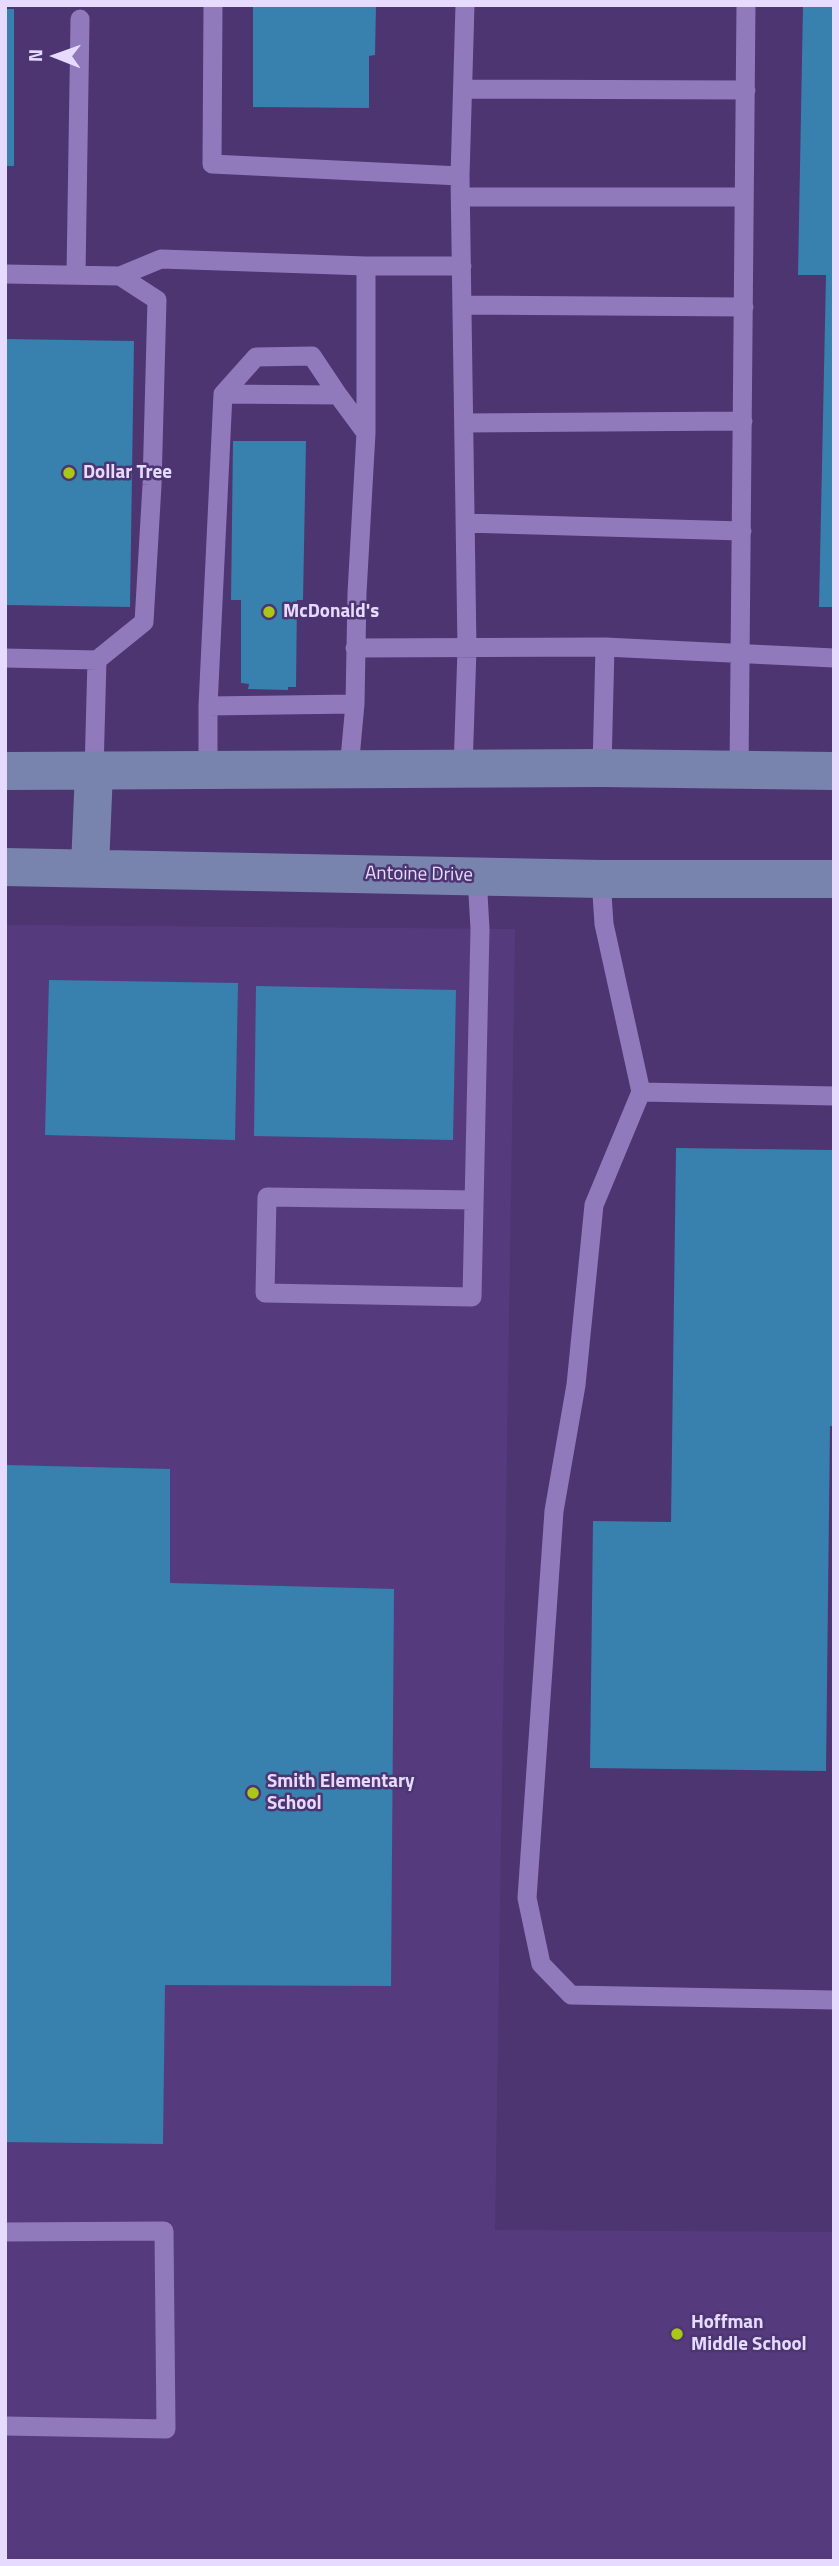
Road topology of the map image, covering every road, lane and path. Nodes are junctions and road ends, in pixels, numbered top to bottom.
1 (212, 5) edge
2 (465, 5) edge
3 (746, 5) edge
4 (80, 19) dead end
5 (463, 89) junction
6 (746, 89) junction
7 (460, 176) junction
8 (461, 197) junction
9 (744, 197) junction
10 (462, 265) junction
11 (366, 266) junction
12 (5, 274) edge
13 (76, 275) junction
14 (120, 276) junction
15 (462, 305) junction
16 (744, 307) junction
17 (223, 394) junction
18 (338, 395) junction
19 (743, 421) junction
20 (464, 423) junction
21 (366, 433) junction
22 (465, 523) junction
23 (742, 531) junction
24 (605, 647) junction
25 (355, 648) junction
26 (467, 649) junction
27 (741, 653) junction
28 (834, 657) edge
29 (5, 658) edge
30 (97, 660) junction
31 (355, 704) junction
32 (208, 706) junction
33 (602, 768) junction
34 (349, 769) junction
35 (463, 769) junction
36 (208, 770) junction
37 (739, 770) junction
38 (5, 771) edge
39 (94, 771) junction
40 (834, 771) edge
41 (5, 867) edge
42 (90, 867) junction
43 (477, 876) junction
44 (601, 879) junction
45 (834, 879) edge
46 (641, 1092) junction
47 (834, 1096) edge
48 (474, 1200) junction
49 (834, 2000) edge
50 (5, 2232) edge
51 (5, 2426) edge

1 - 7 lane
2 - 5 lane
3 - 6 lane
4 - 13 lane
5 - 6 lane
5 - 7 lane
6 - 9 lane
7 - 8 lane
8 - 9 lane
8 - 10 lane
9 - 16 lane
10 - 11 lane
10 - 15 lane
11 - 14 lane
11 - 21 lane
12 - 13 lane
13 - 14 lane
14 - 30 lane
15 - 16 lane
15 - 20 lane
16 - 19 lane
17 - 18 lane
17 - 18 lane
17 - 32 lane
18 - 21 lane
19 - 20 lane
19 - 23 lane
20 - 22 lane
21 - 25 lane
22 - 23 lane
22 - 26 lane
23 - 27 lane
24 - 26 lane
24 - 27 lane
24 - 33 lane
25 - 26 lane
25 - 31 lane
26 - 35 lane
27 - 28 lane
27 - 37 lane
29 - 30 lane
30 - 39 lane
31 - 32 lane
31 - 34 lane
32 - 36 lane
33 - 35 main road
33 - 37 main road
34 - 35 main road
34 - 36 main road
36 - 39 main road
37 - 40 main road
38 - 39 main road
39 - 42 main road
41 - 42 main road, Antoine Drive
42 - 43 main road, Antoine Drive
43 - 44 main road, Antoine Drive
43 - 48 lane
44 - 45 main road, Antoine Drive
44 - 46 lane
46 - 47 lane
46 - 49 lane
48 - 48 lane
50 - 51 lane

